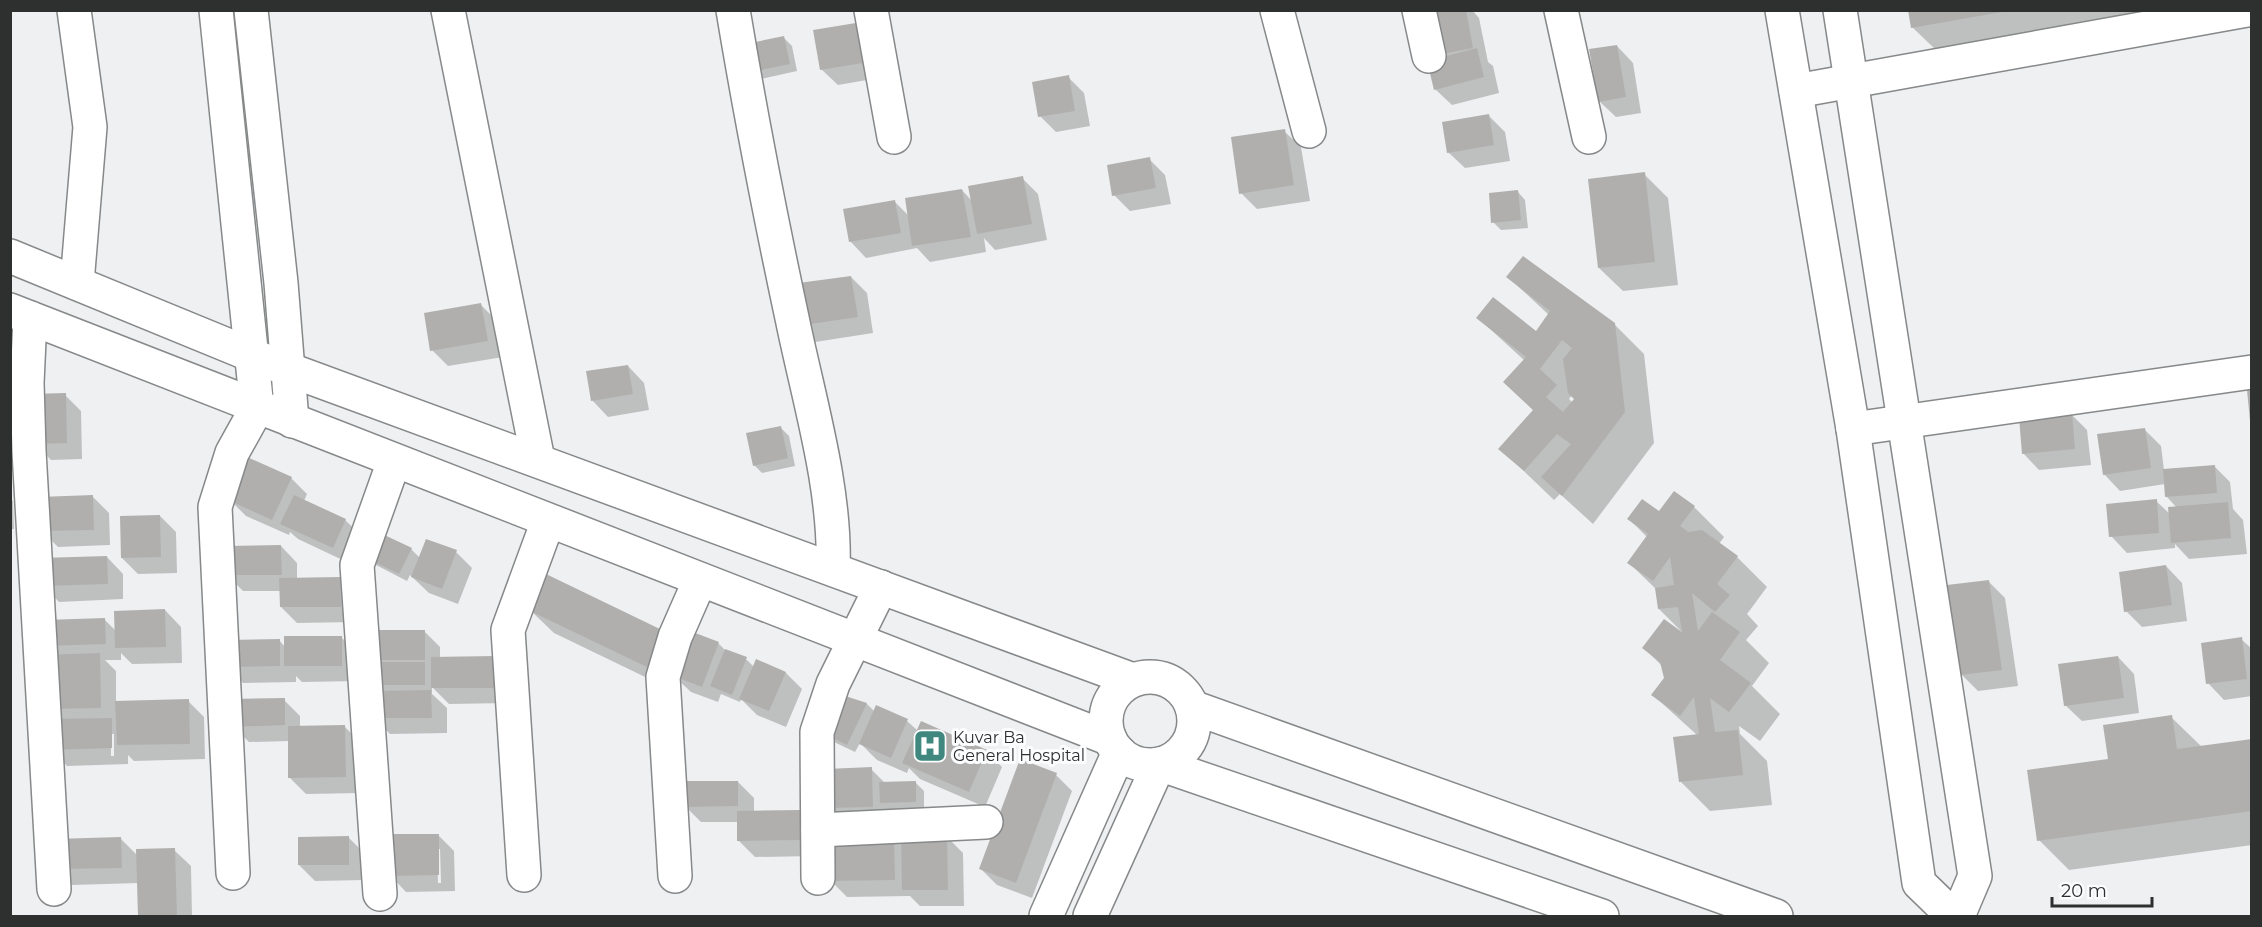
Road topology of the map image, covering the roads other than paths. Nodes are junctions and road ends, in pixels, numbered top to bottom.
1 (74, 10) edge
2 (216, 10) edge
3 (448, 10) edge
4 (733, 10) edge
5 (871, 10) edge
6 (1277, 10) edge
7 (1419, 10) edge
8 (1561, 10) edge
9 (1782, 10) edge
10 (1840, 10) edge
11 (2247, 10) edge
12 (253, 12) edge
13 (1429, 56) dead end
14 (1853, 81) junction
15 (1796, 91) junction
16 (1309, 131) dead end
17 (894, 137) dead end
18 (1589, 137) dead end
19 (10, 256) edge
20 (77, 283) junction
21 (20, 314) edge
22 (253, 355) junction
23 (288, 369) junction
24 (2252, 372) edge
25 (257, 408) junction
26 (292, 421) junction
27 (1905, 422) junction
28 (1853, 429) junction
29 (538, 459) junction
30 (394, 461) junction
31 (549, 521) junction
32 (833, 569) junction
33 (700, 580) junction
34 (881, 587) junction
35 (856, 641) junction
36 (1133, 680) junction
37 (1192, 707) junction
38 (1114, 746) junction
39 (1160, 764) junction
40 (986, 822) dead end
41 (818, 830) junction
42 (233, 873) dead end
43 (524, 875) dead end
44 (675, 876) dead end
45 (818, 878) dead end
46 (54, 889) dead end
47 (380, 894) dead end
48 (1046, 916) edge
49 (1090, 916) edge
50 (1602, 916) edge
51 (1776, 916) edge
52 (1953, 916) edge
53 (1958, 916) edge

1 - 20 street
2 - 22 street
3 - 29 street
4 - 32 street
5 - 17 street
6 - 16 street
7 - 13 street
8 - 18 street
9 - 15 street
10 - 14 street
11 - 14 street
12 - 23 street
14 - 15 street
14 - 27 street
15 - 28 street
19 - 20 street
20 - 22 street
21 - 25 street
21 - 46 street
22 - 23 street
22 - 25 street
23 - 26 street
23 - 29 street
24 - 27 street
25 - 26 street
25 - 42 street
26 - 30 street
27 - 28 street
27 - 53 street
28 - 52 street
29 - 32 street
30 - 31 street
30 - 47 street
31 - 33 street
31 - 43 street
32 - 34 street
33 - 35 street
33 - 44 street
34 - 35 street
34 - 36 street
35 - 38 street
35 - 41 street
36 - 37 street
36 - 38 street
37 - 39 street
37 - 51 street
38 - 39 street
38 - 48 street
39 - 49 street
39 - 50 street
40 - 41 street
41 - 45 street

